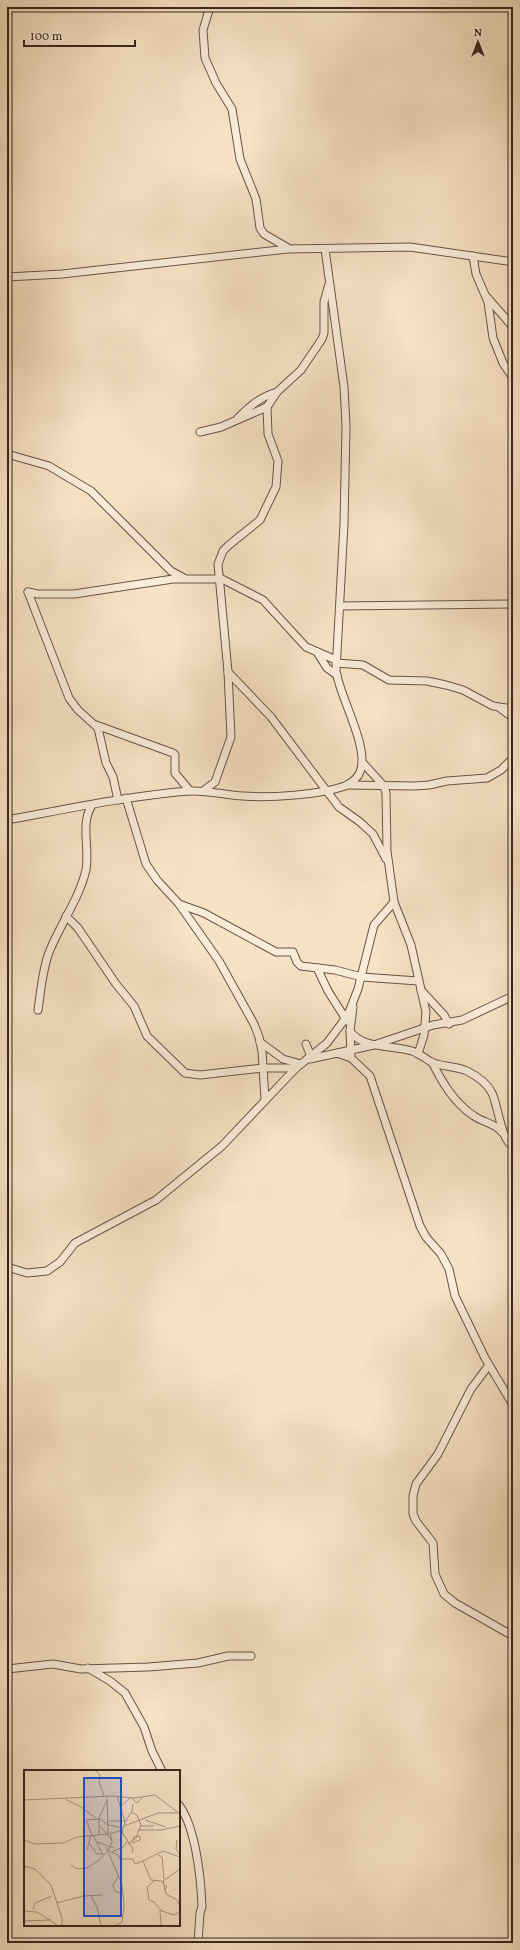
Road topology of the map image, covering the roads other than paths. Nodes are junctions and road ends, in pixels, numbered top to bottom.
1 (210, 7) edge
2 (288, 249) junction
3 (325, 249) junction
4 (473, 256) junction
5 (513, 262) edge
6 (7, 277) edge
7 (330, 281) junction
8 (486, 295) junction
9 (513, 327) edge
10 (513, 378) edge
11 (277, 392) junction
12 (267, 407) junction
13 (235, 421) junction
14 (200, 432) dead end
15 (7, 454) edge
16 (186, 579) junction
17 (219, 579) junction
18 (513, 604) edge
19 (340, 606) junction
20 (317, 652) junction
21 (336, 661) junction
22 (228, 672) junction
23 (337, 676) junction
24 (500, 708) junction
25 (513, 709) edge
26 (513, 718) edge
27 (96, 725) junction
28 (513, 758) edge
29 (362, 762) junction
30 (346, 785) junction
31 (384, 786) junction
32 (326, 790) junction
33 (190, 791) junction
34 (203, 791) junction
35 (122, 799) junction
36 (92, 805) junction
37 (7, 820) edge
38 (389, 865) junction
39 (394, 902) junction
40 (179, 904) junction
41 (66, 916) junction
42 (317, 968) junction
43 (362, 976) junction
44 (414, 980) junction
45 (421, 990) junction
46 (513, 996) edge
47 (353, 1002) junction
48 (38, 1010) dead end
49 (346, 1017) junction
50 (449, 1024) junction
51 (425, 1028) junction
52 (350, 1031) junction
53 (260, 1042) junction
54 (306, 1044) dead end
55 (374, 1045) junction
56 (350, 1050) junction
57 (337, 1053) junction
58 (418, 1054) junction
59 (310, 1058) junction
60 (351, 1058) junction
61 (432, 1062) junction
62 (298, 1066) junction
63 (263, 1068) junction
64 (265, 1099) junction
65 (504, 1134) junction
66 (513, 1146) edge
67 (7, 1267) edge
68 (489, 1365) junction
69 (513, 1405) edge
70 (513, 1636) edge
71 (250, 1656) dead end
72 (88, 1668) junction
73 (7, 1669) edge
74 (162, 1770) edge
75 (180, 1807) edge
76 (198, 1943) edge

1 - 2 street
2 - 3 street
2 - 6 street
3 - 4 street
3 - 7 street
4 - 5 street
4 - 8 street
7 - 11 street
7 - 19 street
8 - 9 street
8 - 10 street
11 - 12 street
11 - 13 street
12 - 13 street
12 - 17 street
13 - 14 street
15 - 16 street
16 - 17 street
16 - 27 street
17 - 20 street
17 - 22 street
18 - 19 street
19 - 21 street
20 - 21 street
20 - 23 street
21 - 23 street
21 - 24 street
22 - 32 street
22 - 34 street
23 - 29 street
24 - 25 street
24 - 26 street
27 - 33 street
27 - 35 street
28 - 31 street
29 - 30 street
29 - 31 street
30 - 31 street
30 - 32 street
31 - 38 street
32 - 34 street
32 - 38 street
33 - 34 street
33 - 35 street
35 - 36 street
35 - 40 street
36 - 37 street
36 - 41 street
38 - 39 street
39 - 43 street
39 - 44 street
40 - 42 street
40 - 53 street
41 - 48 street
41 - 63 street
42 - 43 street
42 - 49 street
43 - 44 street
43 - 47 street
44 - 45 street
45 - 50 street
45 - 51 street
46 - 50 street
47 - 49 street
47 - 52 street
49 - 52 street
49 - 59 street
50 - 51 street
51 - 55 street
51 - 58 street
52 - 55 street
52 - 56 street
53 - 62 street
53 - 63 street
54 - 59 street
55 - 56 street
55 - 58 street
56 - 57 street
56 - 60 street
57 - 59 street
57 - 60 street
58 - 61 street
59 - 62 street
60 - 68 street
61 - 65 street
61 - 65 street
62 - 63 street
62 - 64 street
63 - 64 street
64 - 67 street
65 - 66 street
68 - 69 street
68 - 70 street
71 - 72 street
72 - 73 street
72 - 74 street
75 - 76 street

